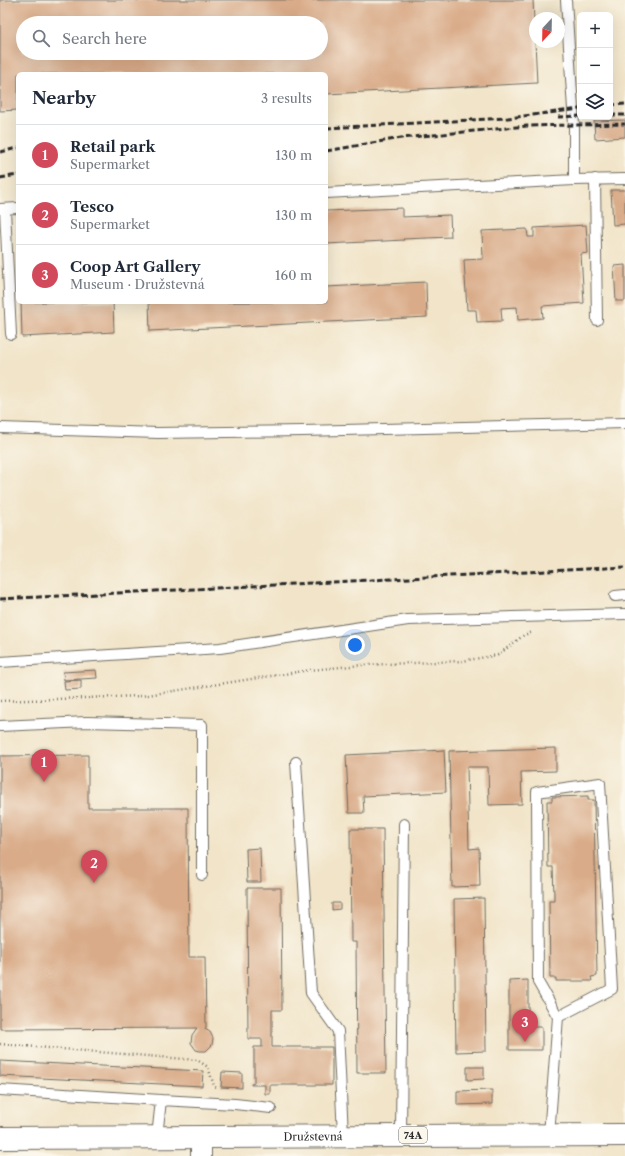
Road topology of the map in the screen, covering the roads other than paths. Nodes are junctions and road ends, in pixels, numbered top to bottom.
1 (566, 0) edge
2 (595, 179) junction
3 (625, 179) edge
4 (574, 180) junction
5 (328, 193) edge
6 (16, 208) edge
7 (2, 209) edge
8 (597, 320) dead end
9 (11, 334) dead end
10 (625, 423) edge
11 (0, 428) edge
12 (625, 614) edge
13 (0, 662) edge
14 (0, 726) edge
15 (296, 762) dead end
16 (404, 824) dead end
17 (202, 875) dead end
18 (558, 1017) junction
19 (0, 1090) edge
20 (161, 1100) junction
21 (271, 1108) dead end
22 (549, 1135) junction
23 (625, 1135) edge
24 (343, 1136) junction
25 (401, 1136) junction
26 (157, 1137) junction
27 (0, 1138) edge
28 (201, 1146) edge

1 - 4 lane
2 - 3 lane
2 - 4 lane
2 - 8 lane
4 - 5 lane
6 - 7 lane
7 - 9 lane
10 - 11 lane
12 - 13 lane
14 - 17 lane
15 - 24 lane
16 - 25 lane
18 - 18 lane
18 - 22 lane
19 - 20 lane
20 - 21 lane
20 - 26 lane
22 - 23 main road, Družstevná / 74A
22 - 25 main road, Družstevná / 74A
24 - 25 main road, Družstevná / 74A
24 - 28 main road, Družstevná / 74A
26 - 27 main road, Družstevná / 74A
26 - 28 main road, Družstevná / 74A

